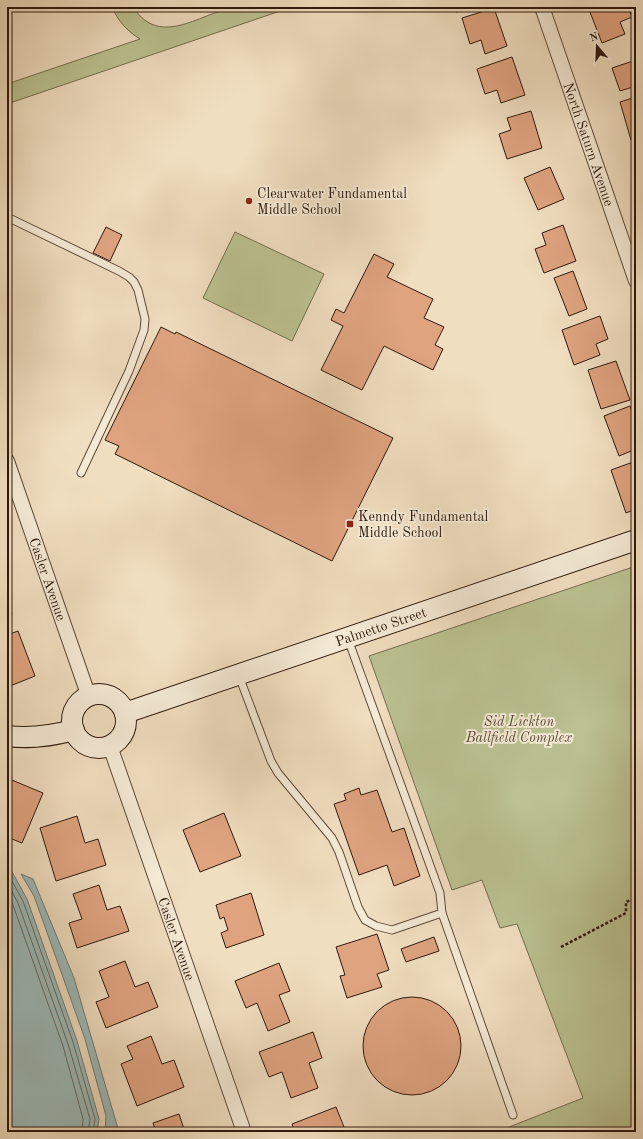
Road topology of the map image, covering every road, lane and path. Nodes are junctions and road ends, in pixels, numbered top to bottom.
1 (542, 7) edge
2 (7, 217) edge
3 (636, 281) edge
4 (7, 460) edge
5 (80, 473) dead end
6 (636, 540) edge
7 (347, 637) junction
8 (238, 674) junction
9 (89, 697) junction
10 (125, 712) junction
11 (74, 730) junction
12 (7, 736) edge
13 (110, 746) junction
14 (636, 898) edge
15 (442, 913) junction
16 (561, 948) dead end
17 (513, 1114) dead end
18 (244, 1132) edge

1 - 3 street, North Saturn Avenue
2 - 5 lane
4 - 9 street, Casler Avenue
6 - 7 street, Palmetto Street
7 - 8 street, Palmetto Street
7 - 15 lane
8 - 10 street, Palmetto Street
8 - 15 lane
9 - 10 street
9 - 11 street
10 - 13 street
11 - 12 street
11 - 13 street
13 - 18 street, Casler Avenue
14 - 16 path
15 - 17 lane

